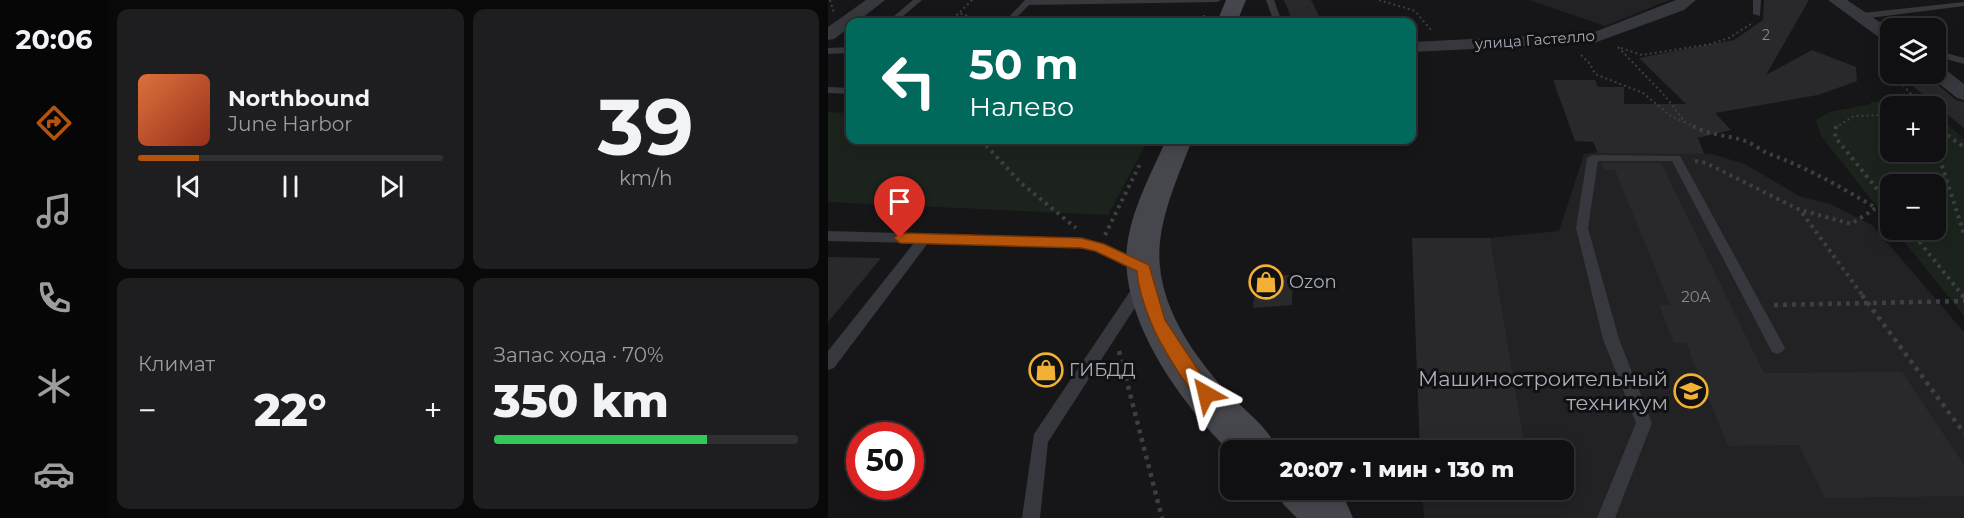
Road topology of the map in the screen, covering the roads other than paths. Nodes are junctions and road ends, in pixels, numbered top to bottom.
1 (877, 0) edge
2 (918, 0) edge
3 (1217, 0) edge
4 (1236, 0) edge
5 (1270, 0) edge
6 (1688, 0) edge
7 (1756, 0) edge
8 (1836, 0) edge
9 (1028, 1) edge
10 (1964, 4) edge
11 (1757, 16) road end
12 (1862, 16) junction
13 (852, 18) edge
14 (896, 18) edge
15 (1012, 18) edge
16 (1229, 18) edge
17 (1277, 18) edge
18 (846, 22) edge
19 (1880, 30) edge
20 (828, 35) edge
21 (1416, 47) edge
22 (846, 50) edge
23 (828, 51) edge
24 (1946, 56) edge
25 (1964, 61) edge
26 (1946, 80) edge
27 (828, 90) edge
28 (846, 91) edge
29 (1964, 94) edge
30 (1177, 144) edge
31 (828, 236) edge
32 (924, 239) junction
33 (1144, 275) junction
34 (1777, 348) dead end
35 (828, 363) edge
36 (1246, 440) edge
37 (1311, 500) edge
38 (1031, 518) edge
39 (1330, 518) edge
40 (1606, 518) edge

1 - 13 street
2 - 14 lane
3 - 9 lane
4 - 16 main road
5 - 17 lane
6 - 21 street, улица Гастелло
7 - 11 lane
8 - 12 street
9 - 15 lane
10 - 12 lane
12 - 19 street
18 - 20 street
22 - 23 lane
24 - 25 lane
26 - 29 street
27 - 28 lane
30 - 33 main road
31 - 32 lane
32 - 33 lane
32 - 35 lane
33 - 36 main road
33 - 38 lane
34 - 40 lane
37 - 39 main road

